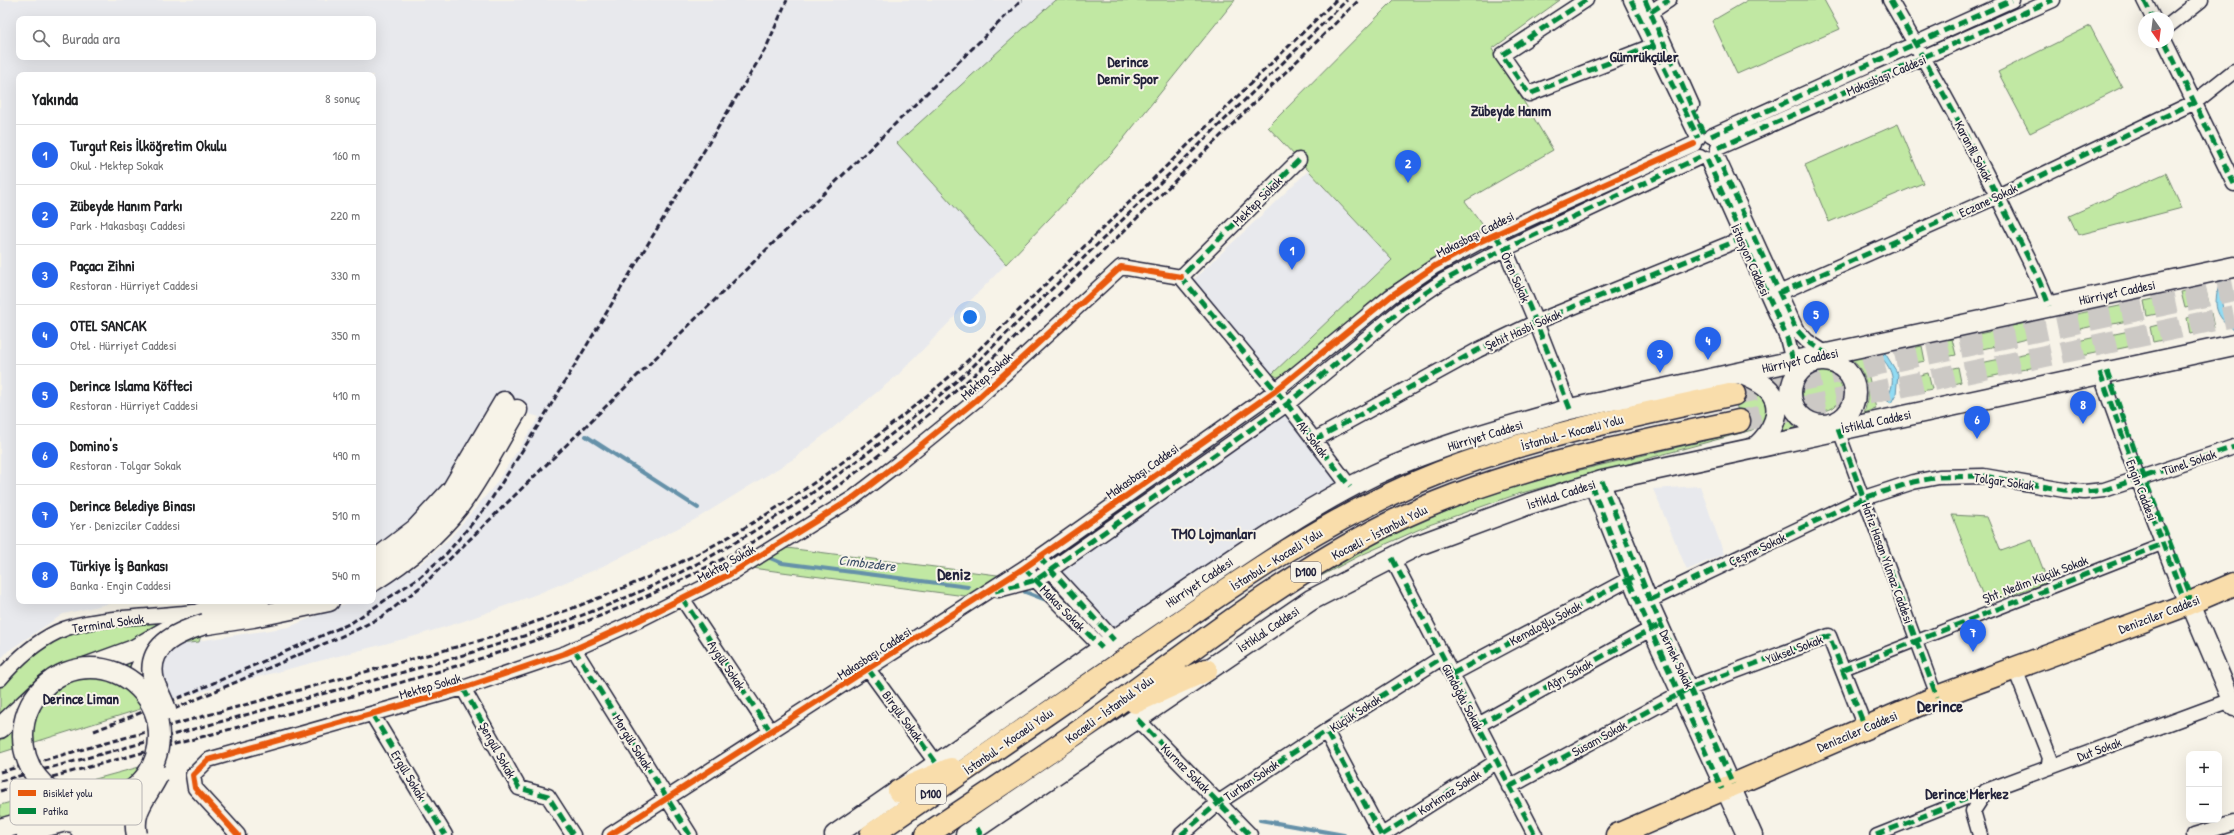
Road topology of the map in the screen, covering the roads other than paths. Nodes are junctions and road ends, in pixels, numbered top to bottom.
1 (1586, 0) edge
2 (1631, 0) edge
3 (1669, 0) edge
4 (1890, 0) edge
5 (2012, 0) edge
6 (2053, 0) edge
7 (2144, 0) edge
8 (2201, 0) edge
9 (1648, 6) edge
10 (2150, 12) edge
11 (2174, 21) edge
12 (1915, 43) junction
13 (1652, 46) junction
14 (2168, 48) edge
15 (1924, 58) junction
16 (2234, 71) edge
17 (2195, 102) junction
18 (1706, 146) junction
19 (1299, 160) dead end
20 (2234, 184) edge
21 (1998, 196) junction
22 (1495, 235) junction
23 (1741, 239) junction
24 (1505, 249) junction
25 (2234, 267) edge
26 (1181, 277) junction
27 (1779, 293) junction
28 (2049, 306) junction
29 (1536, 322) junction
30 (2234, 345) edge
31 (1820, 358) junction
32 (1793, 361) junction
33 (2104, 372) junction
34 (1740, 373) junction
35 (1275, 391) junction
36 (1734, 394) tunnel mouth
37 (1287, 404) junction
38 (1570, 409) junction
39 (1739, 421) tunnel mouth
40 (1835, 428) junction
41 (1314, 440) junction
42 (1756, 447) junction
43 (2234, 447) edge
44 (2141, 478) junction
45 (1597, 482) junction
46 (1350, 487) junction
47 (1864, 498) junction
48 (2163, 544) junction
49 (1039, 557) junction
50 (1392, 558) junction
51 (376, 560) edge
52 (1024, 568) junction
53 (1050, 570) junction
54 (1634, 577) junction
55 (376, 578) edge
56 (1036, 580) junction
57 (2234, 584) edge
58 (988, 593) junction
59 (682, 598) junction
60 (1650, 600) junction
61 (2190, 603) junction
62 (249, 604) edge
63 (314, 604) edge
64 (207, 617) junction
65 (1655, 627) junction
66 (1916, 640) junction
67 (1108, 644) junction
68 (574, 649) junction
69 (155, 653) junction
70 (1443, 657) junction
71 (85, 668) junction
72 (868, 669) junction
73 (2014, 669) junction
74 (1206, 670) junction
75 (1842, 670) junction
76 (1452, 674) junction
77 (0, 678) edge
78 (46, 685) junction
79 (463, 688) junction
80 (143, 690) junction
81 (1685, 691) junction
82 (1937, 697) junction
83 (2233, 702) edge
84 (372, 714) junction
85 (1097, 719) junction
86 (1137, 719) junction
87 (1478, 725) junction
88 (1865, 727) junction
89 (0, 728) edge
90 (1326, 731) junction
91 (771, 732) junction
92 (991, 753) junction
93 (1496, 762) junction
94 (937, 764) junction
95 (2048, 768) junction
96 (40, 779) edge
97 (142, 782) edge
98 (1509, 787) junction
99 (1728, 787) junction
100 (899, 791) junction
101 (1986, 791) junction
102 (667, 796) junction
103 (142, 802) edge
104 (1219, 802) junction
105 (10, 813) edge
106 (0, 816) edge
107 (2234, 823) edge
108 (14, 825) edge
109 (62, 825) edge
110 (74, 825) edge
111 (90, 825) edge
112 (104, 825) edge
113 (123, 825) edge
114 (135, 825) edge
115 (0, 829) edge
116 (975, 833) edge
117 (24, 835) edge
118 (81, 835) edge
119 (95, 835) edge
120 (107, 835) edge
121 (128, 835) edge
122 (137, 835) edge
123 (238, 835) edge
124 (445, 835) edge
125 (573, 835) edge
126 (610, 835) edge
127 (690, 835) edge
128 (834, 835) edge
129 (871, 835) edge
130 (926, 835) edge
131 (1181, 835) edge
132 (1250, 835) edge
133 (1381, 835) edge
134 (1534, 835) edge
135 (1617, 835) edge
136 (1744, 835) edge
137 (1755, 835) edge
138 (1876, 835) edge
139 (1980, 835) edge
140 (2194, 835) edge

1 - 13 street
2 - 13 street, İstasyon Caddesi
3 - 9 street
4 - 12 street, Karanfil Sokak
5 - 12 street, Makasbaşı Caddesi
6 - 15 street, Makasbaşı Caddesi
7 - 10 street
8 - 11 street
9 - 18 street, İstasyon Caddesi
12 - 15 street, Karanfil Sokak
12 - 18 street, Makasbaşı Caddesi
13 - 18 street, İstasyon Caddesi
14 - 17 street
15 - 18 street, Makasbaşı Caddesi
15 - 21 street, Karanfil Sokak
16 - 17 street, Eczane Sokak
17 - 20 street
17 - 21 street, Eczane Sokak
18 - 22 street, Makasbaşı Caddesi
18 - 23 street, İstasyon Caddesi
18 - 24 street, Makasbaşı Caddesi
18 - 27 street
19 - 26 street, Mektep Sokak
21 - 27 street, Eczane Sokak
21 - 28 street, Karanfil Sokak
22 - 24 street, Ören Sokak
22 - 35 street, Makasbaşı Caddesi
23 - 29 street, Şehit Hasbi Sokak
23 - 32 street, İstasyon Caddesi
24 - 29 street, Ören Sokak
24 - 37 street, Makasbaşı Caddesi
25 - 28 main road, Hürriyet Caddesi
26 - 35 street
26 - 59 street, Mektep Sokak
27 - 31 street
28 - 31 main road, Hürriyet Caddesi
29 - 38 street, Ören Sokak
29 - 41 street, Şehit Hasbi Sokak
30 - 33 main road, İstiklal Caddesi
31 - 32 main road, Hürriyet Caddesi
31 - 40 main road
31 - 40 main road
32 - 34 main road, Hürriyet Caddesi
33 - 40 main road, İstiklal Caddesi
33 - 44 street, Engin Caddesi
34 - 38 main road, Hürriyet Caddesi
34 - 42 main road
35 - 37 street, Ak Sokak
35 - 49 street, Makasbaşı Caddesi
36 - 92 main road, İstanbul - Kocaeli Yolu / D100
37 - 41 street, Ak Sokak
37 - 53 street, Makasbaşı Caddesi
38 - 46 main road, Hürriyet Caddesi
39 - 85 main road, Kocaeli - İstanbul Yolu / D100
40 - 42 main road, İstiklal Caddesi
40 - 47 street, Hafız Hasan Yılmaz Caddesi
41 - 46 street, Ak Sokak
42 - 45 main road, İstiklal Caddesi
43 - 44 street, Tünel Sokak
44 - 47 street, Tolgar Sokak
44 - 48 street, Engin Caddesi
44 - 61 street, Engin Caddesi
45 - 50 main road, İstiklal Caddesi
45 - 54 street, Dernek Sokak
46 - 67 main road, Hürriyet Caddesi
47 - 60 street, Çeşme Sokak
47 - 66 street, Hafız Hasan Yılmaz Caddesi
48 - 61 street, Engin Caddesi
48 - 66 street, Şht. Nedim Küçük Sokak
49 - 52 street, Makasbaşı Caddesi
49 - 53 street, Makas Sokak
50 - 70 street, Gündoğdu Sokak
50 - 74 main road, İstiklal Caddesi
51 - 55 main road
52 - 56 street, Makas Sokak
52 - 58 street, Makasbaşı Caddesi
53 - 56 street, Makasbaşı Caddesi
53 - 67 street, Makas Sokak
54 - 60 street, Dernek Sokak
54 - 65 street, Dernek Sokak
54 - 76 street, Kemaloğlu Sokak
56 - 58 street, Makasbaşı Caddesi
56 - 67 street, Makas Sokak
57 - 61 main road, Denizciler Caddesi
58 - 72 street, Makasbaşı Caddesi
59 - 68 street, Mektep Sokak
59 - 91 street, Aygül Sokak
60 - 65 street, Dernek Sokak
61 - 73 main road, Denizciler Caddesi
61 - 83 street, Engin Caddesi
62 - 64 main road
63 - 64 main road
64 - 69 main road, bridge
64 - 71 main road
64 - 77 street, Terminal Sokak
65 - 81 street, Dernek Sokak
65 - 87 street, Ağrı Sokak
66 - 75 street, Şht. Nedim Küçük Sokak
66 - 82 street, Hafız Hasan Yılmaz Caddesi
67 - 94 main road, Hürriyet Caddesi
68 - 79 street, Mektep Sokak
68 - 102 street, Morgül Sokak
69 - 80 main road
69 - 103 main road, bridge
70 - 76 street, Gündoğdu Sokak
70 - 90 street, Küçük Sokak
71 - 78 main road, bridge
71 - 80 main road, bridge
72 - 91 street, Makasbaşı Caddesi
72 - 94 street, Birgül Sokak
73 - 82 main road, Denizciler Caddesi
73 - 95 street
74 - 85 main road
74 - 86 main road, İstiklal Caddesi
75 - 81 street, Yüksel Sokak
75 - 88 street, Yüksel Sokak
76 - 87 street, Gündoğdu Sokak
78 - 89 main road, bridge
78 - 96 main road, bridge
79 - 84 street, Mektep Sokak
79 - 125 street, Şengül Sokak
80 - 97 main road, bridge
81 - 98 street, Susam Sokak
81 - 99 street, Dernek Sokak
82 - 88 main road, Denizciler Caddesi
83 - 95 street, Dut Sokak
84 - 123 street, Mektep Sokak
84 - 124 street, Ergül Sokak
85 - 130 main road, Kocaeli - İstanbul Yolu / D100
86 - 104 street, Kurnaz Sokak
86 - 116 main road, İstiklal Caddesi
87 - 93 street, Gündoğdu Sokak
88 - 99 main road, Denizciler Caddesi
90 - 104 street, Turhan Sokak
90 - 133 street, Küçük Sokak
91 - 102 street, Makasbaşı Caddesi
92 - 100 main road
92 - 129 main road, İstanbul - Kocaeli Yolu / D100
93 - 98 street, Gündoğdu Sokak
93 - 133 street, Korkmaz Sokak
94 - 100 main road, Hürriyet Caddesi
95 - 101 street, Dut Sokak
98 - 134 street, Gündoğdu Sokak
99 - 135 main road, Denizciler Caddesi
99 - 136 street, Dernek Sokak
99 - 137 street, Dernek Sokak
100 - 128 main road, Hürriyet Caddesi
101 - 138 street
101 - 139 street
102 - 126 street, Makasbaşı Caddesi
102 - 127 street, Morgül Sokak
104 - 131 street, Turhan Sokak
104 - 132 street, Kurnaz Sokak
105 - 106 main road
107 - 140 street
108 - 115 main road
109 - 117 street
110 - 118 street
111 - 119 main road
112 - 120 main road
113 - 121 main road
114 - 122 main road, bridge

